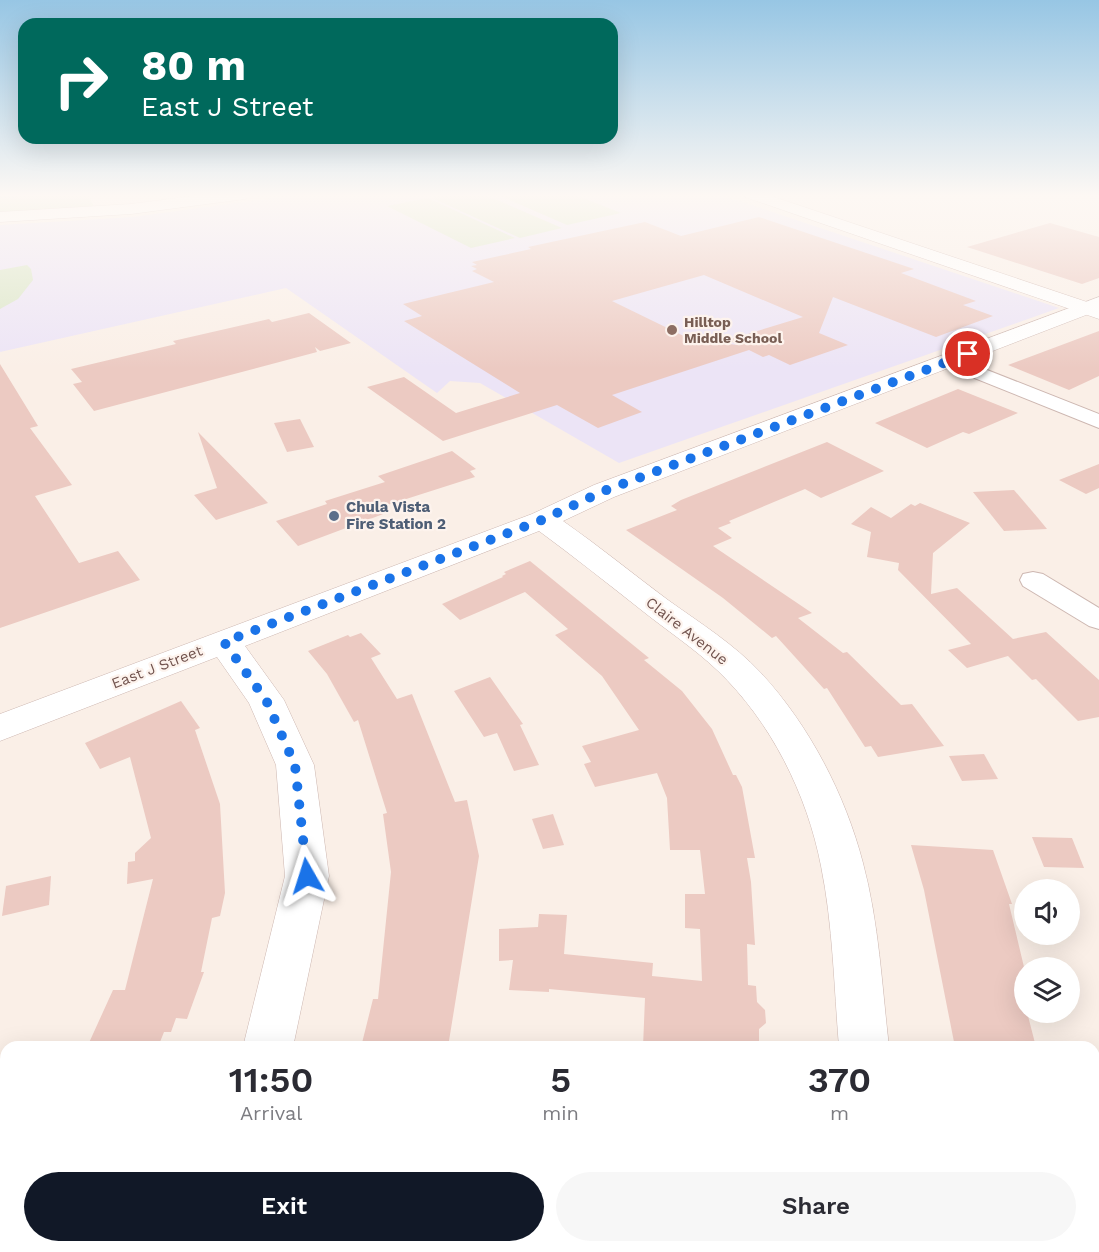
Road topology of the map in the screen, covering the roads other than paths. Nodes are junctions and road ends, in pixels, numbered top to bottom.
1 (926, 252) edge
2 (1094, 308) edge
3 (949, 361) junction
4 (1099, 422) edge
5 (542, 520) junction
6 (1033, 580) dead end
7 (1099, 620) edge
8 (224, 642) junction
9 (0, 728) edge
10 (269, 1041) edge
11 (863, 1041) edge

1 - 2 street
2 - 3 street, East J Street
3 - 4 street
3 - 5 street, East J Street
5 - 8 street, East J Street
5 - 11 street, Claire Avenue
6 - 7 street
8 - 9 street, East J Street
8 - 10 street

